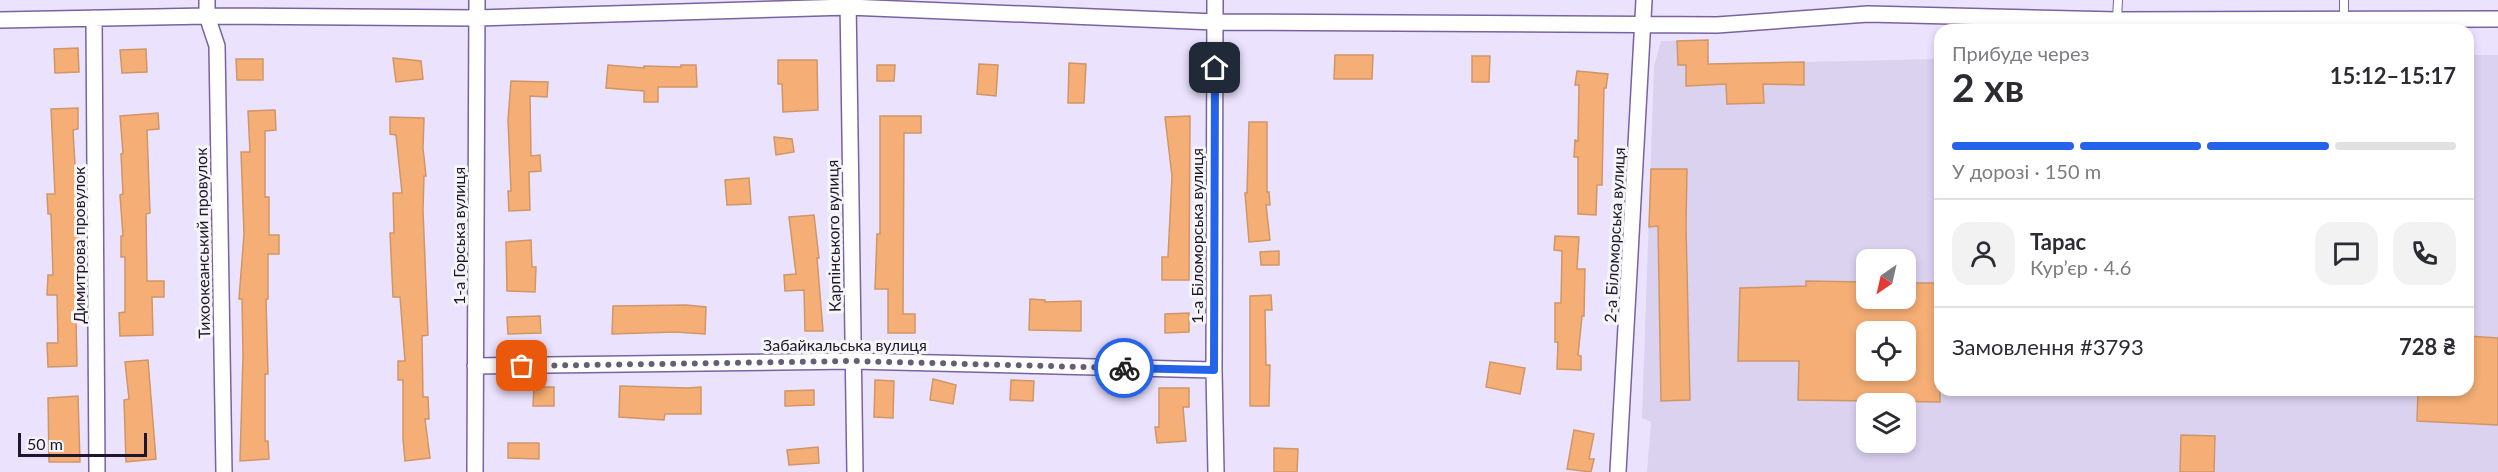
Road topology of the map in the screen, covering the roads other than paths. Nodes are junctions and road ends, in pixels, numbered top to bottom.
1 (207, 0) edge
2 (477, 0) edge
3 (1215, 0) edge
4 (1644, 0) edge
5 (2118, 0) edge
6 (2344, 0) edge
7 (848, 3) edge
8 (1868, 7) edge
9 (207, 16) junction
10 (94, 18) junction
11 (477, 18) junction
12 (2498, 19) edge
13 (0, 20) edge
14 (2117, 20) junction
15 (2344, 20) junction
16 (1215, 22) junction
17 (1644, 24) junction
18 (853, 361) junction
19 (475, 366) junction
20 (1214, 370) junction
21 (97, 472) edge
22 (224, 472) edge
23 (475, 472) edge
24 (855, 472) edge
25 (1216, 472) edge
26 (1618, 472) edge

1 - 9 street, Тихоокеанський провулок
2 - 11 street, 1-а Горська вулиця
3 - 16 street, 1-а Біломорська вулиця
4 - 17 street, 2-а Біломорська вулиця
5 - 14 lane
6 - 15 lane
7 - 11 street
7 - 16 street
7 - 18 street, Карпінського вулиця
8 - 14 street
8 - 17 street
9 - 10 street
9 - 11 street
9 - 22 street, Тихоокеанський провулок
10 - 13 street
10 - 21 street, Димитрова провулок
11 - 19 street, 1-а Горська вулиця
12 - 15 street
14 - 15 street
16 - 17 street
16 - 20 street, 1-а Біломорська вулиця
17 - 26 street, 2-а Біломорська вулиця
18 - 19 street, Забайкальська вулиця
18 - 20 street, Забайкальська вулиця
18 - 24 street, Карпінського вулиця
19 - 23 street, 1-а Горська вулиця
20 - 25 street, 1-а Біломорська вулиця

